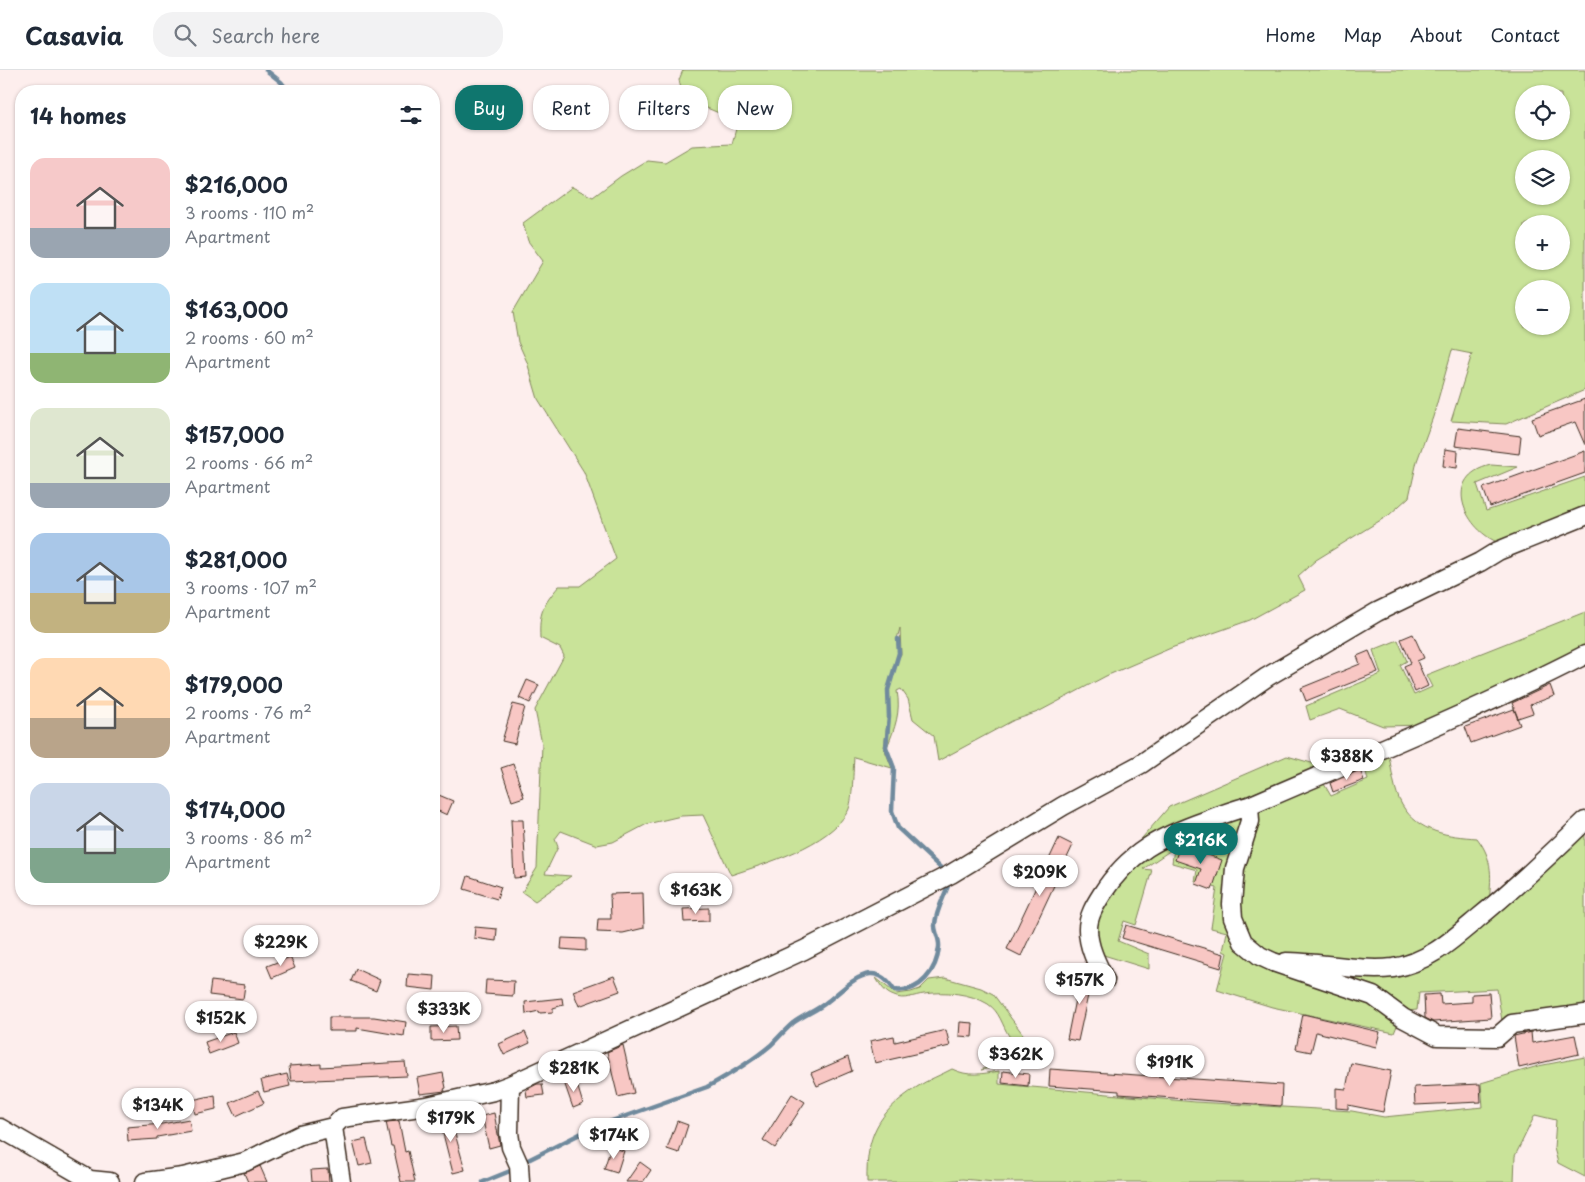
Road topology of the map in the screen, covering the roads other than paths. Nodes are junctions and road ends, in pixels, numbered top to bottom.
1 (1585, 516) edge
2 (1585, 655) edge
3 (1249, 806) junction
4 (1585, 821) edge
5 (1273, 962) junction
6 (1105, 980) dead end
7 (1585, 1014) edge
8 (510, 1085) junction
9 (332, 1127) junction
10 (0, 1128) edge
11 (110, 1182) edge
12 (145, 1182) edge
13 (341, 1182) edge
14 (520, 1182) edge

1 - 8 street
2 - 3 street
3 - 5 street
3 - 6 street
4 - 5 street
5 - 7 street
8 - 9 street
8 - 14 street
9 - 12 street
9 - 13 street
10 - 11 street

